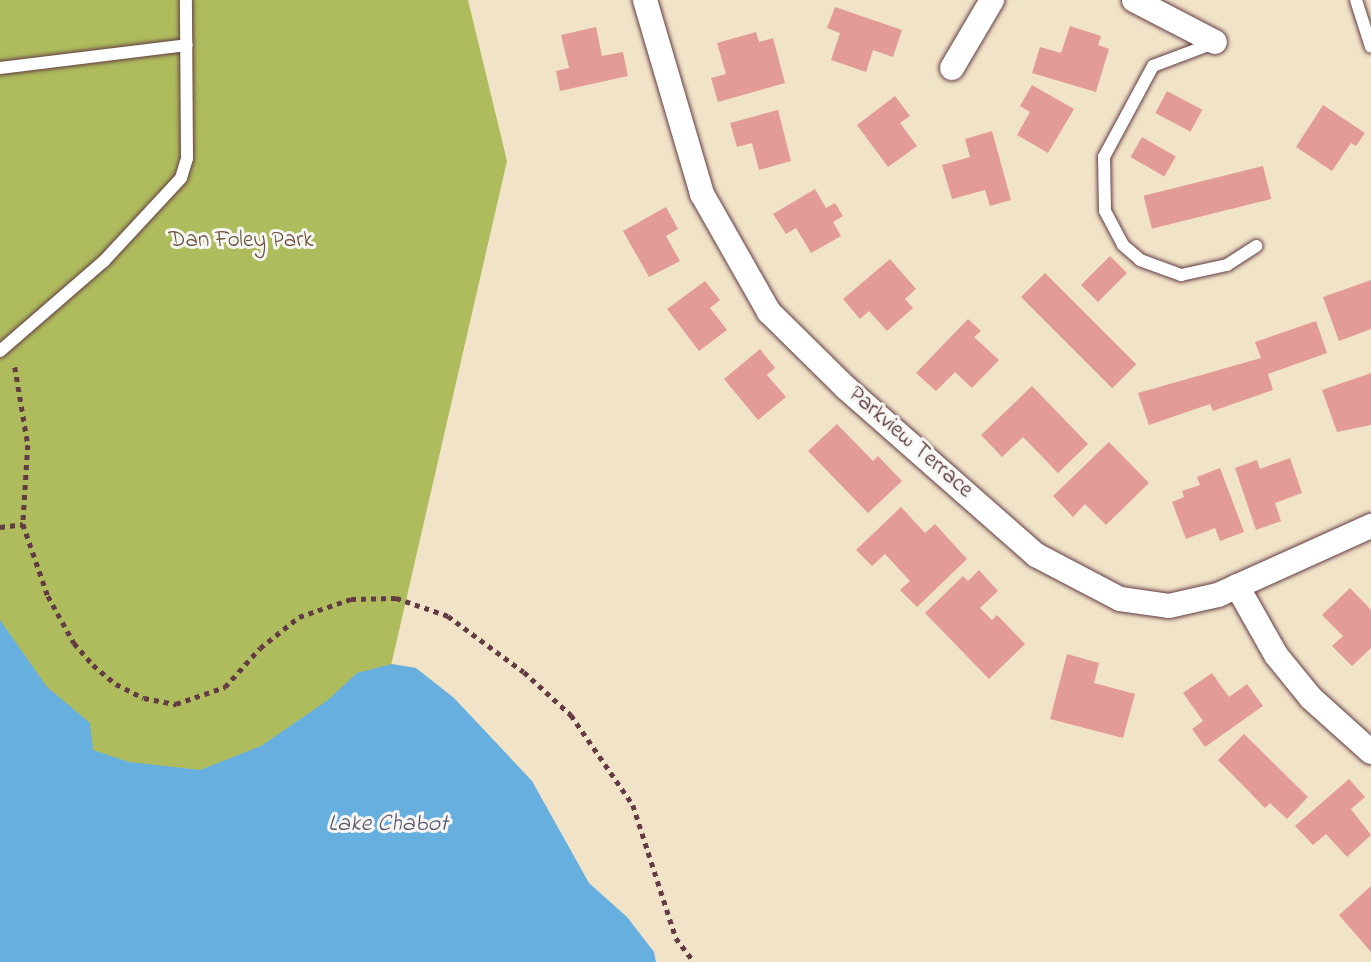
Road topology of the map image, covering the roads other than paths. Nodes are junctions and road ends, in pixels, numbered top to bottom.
1 (186, 0) edge
2 (645, 0) edge
3 (992, 0) edge
4 (1134, 0) edge
5 (1356, 0) edge
6 (1215, 43) joint
7 (187, 44) junction
8 (1371, 47) edge
9 (0, 68) edge
10 (952, 68) dead end
11 (1256, 246) dead end
12 (0, 351) edge
13 (1371, 526) edge
14 (1237, 586) junction
15 (1371, 752) edge

1 - 7 lane
2 - 14 street, Parkview Terrace
3 - 10 street
4 - 6 street
5 - 8 lane
6 - 11 lane
7 - 9 lane
7 - 12 lane
13 - 14 street, Parkview Terrace
14 - 15 street

